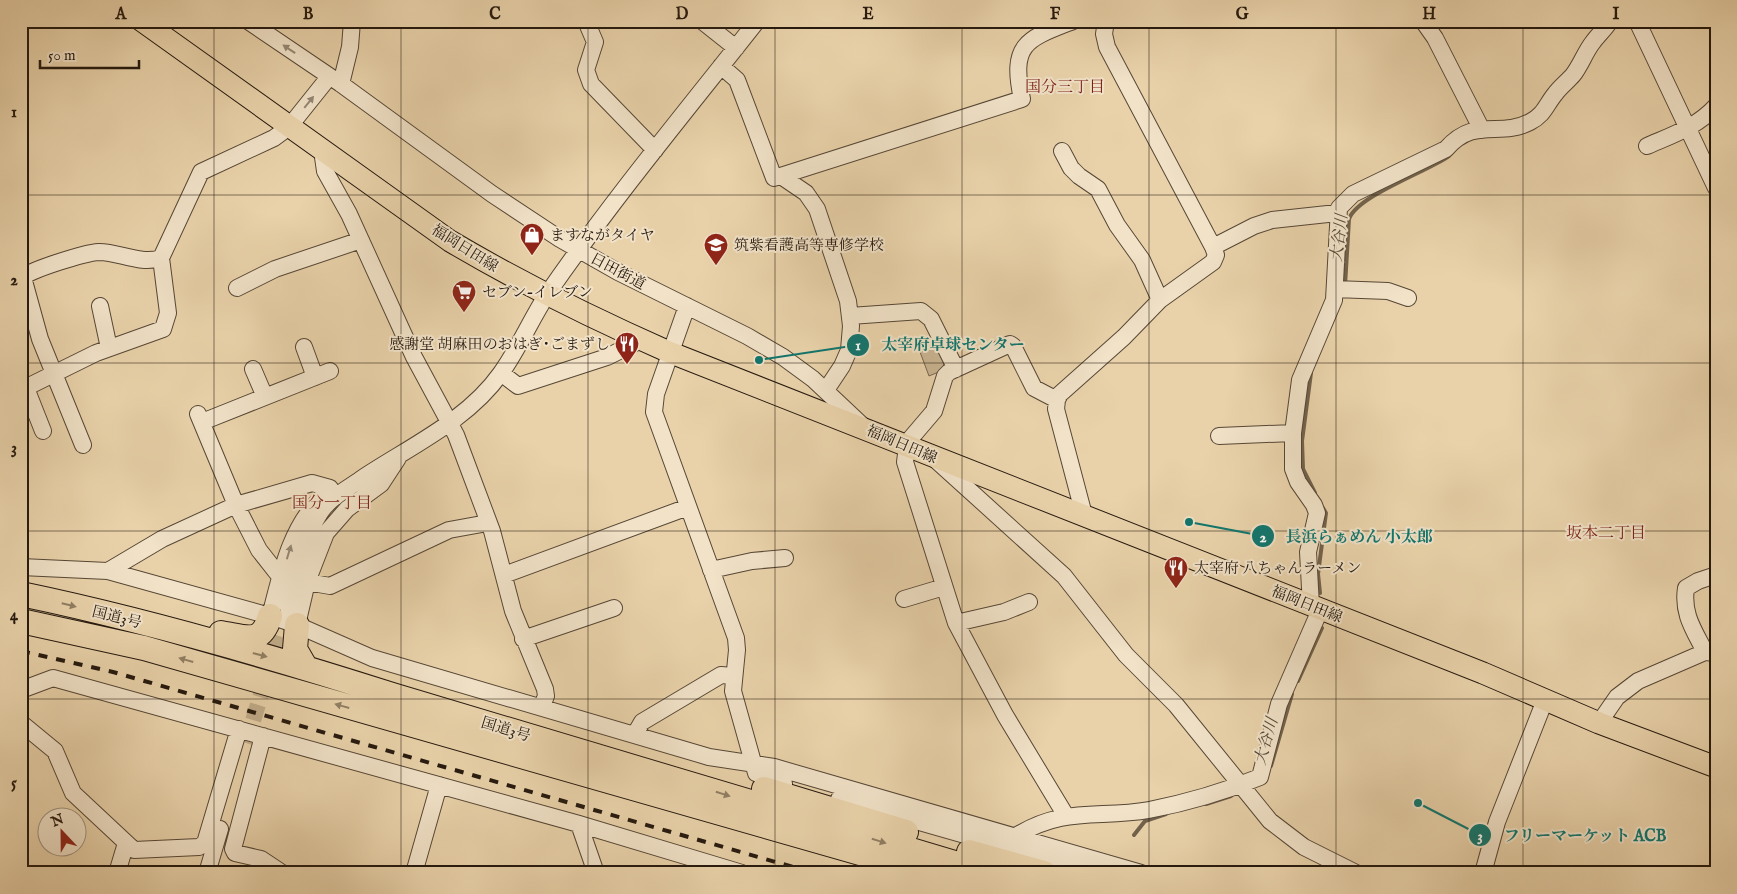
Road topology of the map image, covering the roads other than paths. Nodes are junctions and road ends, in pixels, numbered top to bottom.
1 (142, 21) edge
2 (248, 21) edge
3 (352, 21) edge
4 (586, 21) edge
5 (702, 21) edge
6 (757, 21) edge
7 (1073, 21) edge
8 (1106, 21) edge
9 (1422, 21) edge
10 (1610, 21) edge
11 (1636, 21) edge
12 (736, 48) junction
13 (721, 66) junction
14 (335, 80) junction
15 (1716, 106) edge
16 (289, 127) junction
17 (1687, 128) junction
18 (1482, 130) junction
19 (1647, 146) dead end
20 (322, 150) junction
21 (655, 150) junction
22 (1062, 151) dead end
23 (781, 176) junction
24 (1716, 188) edge
25 (1337, 214) junction
26 (361, 240) junction
27 (1213, 247) junction
28 (579, 250) junction
29 (161, 258) junction
30 (22, 275) edge
31 (237, 288) dead end
32 (1334, 289) junction
33 (547, 295) junction
34 (1408, 298) dead end
35 (1160, 300) junction
36 (100, 306) dead end
37 (687, 306) junction
38 (850, 316) junction
39 (641, 340) junction
40 (304, 347) dead end
41 (109, 348) junction
42 (670, 352) junction
43 (253, 369) dead end
44 (956, 369) junction
45 (501, 373) junction
46 (53, 374) junction
47 (24, 389) edge
48 (826, 390) junction
49 (265, 397) junction
50 (1057, 400) junction
51 (449, 423) junction
52 (867, 430) junction
53 (43, 431) dead end
54 (1293, 433) junction
55 (1219, 436) dead end
56 (83, 445) dead end
57 (907, 446) junction
58 (402, 452) junction
59 (934, 458) junction
60 (330, 488) junction
61 (236, 506) junction
62 (688, 507) junction
63 (1084, 515) junction
64 (488, 521) junction
65 (785, 558) dead end
66 (21, 567) edge
67 (711, 570) junction
68 (108, 571) junction
69 (504, 575) junction
70 (1716, 575) edge
71 (280, 578) junction
72 (307, 582) junction
73 (944, 587) junction
74 (21, 594) edge
75 (904, 599) dead end
76 (1029, 602) dead end
77 (614, 608) dead end
78 (1316, 608) junction
79 (285, 616) junction
80 (121, 618) junction
81 (21, 620) edge
82 (956, 623) junction
83 (523, 638) junction
84 (1710, 653) edge
85 (306, 668) junction
86 (733, 676) junction
87 (21, 690) edge
88 (392, 695) junction
89 (1545, 700) junction
90 (542, 706) junction
91 (388, 720) junction
92 (21, 723) edge
93 (1599, 723) junction
94 (635, 734) junction
95 (243, 736) junction
96 (263, 736) junction
97 (753, 763) junction
98 (1716, 767) edge
99 (1242, 784) junction
100 (439, 785) junction
101 (1066, 816) junction
102 (579, 824) junction
103 (1016, 836) junction
104 (126, 843) junction
105 (1106, 862) junction
106 (978, 870) edge
107 (1134, 872) edge
108 (117, 873) edge
109 (207, 873) edge
110 (282, 873) edge
111 (414, 873) edge
112 (596, 873) edge
113 (742, 873) edge
114 (874, 873) edge
115 (930, 873) edge
116 (1044, 873) edge
117 (1356, 873) edge
118 (1483, 873) edge

1 - 16 main road, 福岡日田線
14 -> 2 street, 日田街道
3 - 14 street
4 - 21 street
5 - 12 street
6 - 12 street
7 - 23 street
8 - 27 street
9 - 18 street
10 - 18 street
11 - 17 street
12 - 13 street
13 - 21 street
13 - 23 street
16 -> 14 street
14 - 28 street, 日田街道
15 - 17 street
16 - 20 main road, 福岡日田線
16 - 29 street
17 - 19 street
17 - 24 street
18 - 25 street
20 - 26 street
20 - 33 main road, 福岡日田線
21 - 28 street
22 - 35 street
23 - 38 street
25 - 27 street
25 - 32 street
26 - 31 street
26 - 51 street
27 - 35 street
28 - 33 street
28 - 37 street, 日田街道
29 - 30 street
29 - 41 street
30 - 46 street
32 - 34 street
32 - 54 street
33 - 39 main road, 福岡日田線
33 - 45 street
35 - 50 street
36 - 41 street
37 - 42 street
37 - 48 street, 日田街道
38 - 44 street
38 - 48 street
39 - 42 main road, 福岡日田線
39 - 45 street
40 - 49 street
41 - 46 street
42 - 52 main road, 福岡日田線
42 - 62 street
43 - 49 street
44 - 50 street
44 - 57 street
45 - 51 street
46 - 47 street
46 - 56 street
47 - 53 street
48 - 52 street, 日田街道
49 - 61 street
50 - 63 street
51 - 58 street
51 - 64 street
52 - 57 main road, 福岡日田線
54 - 55 street
54 - 78 street
57 - 59 main road, 福岡日田線
57 - 73 street
58 - 60 street
58 - 72 street
58 - 79 street
59 - 63 main road, 福岡日田線
59 - 99 street
60 - 61 street
71 -> 60 street
61 - 68 street
61 - 71 street
62 - 67 street
62 - 69 street
63 - 78 main road, 福岡日田線
64 - 69 street
64 - 72 street
65 - 67 street
66 - 68 street
67 - 86 street
68 - 79 street
69 - 83 street
70 - 84 street
71 - 79 street
72 - 79 street
73 - 75 street
73 - 82 street
74 -> 80 highway, 国道3号
76 - 82 street
77 - 83 street
78 - 89 main road, 福岡日田線
78 - 99 street
79 - 80 highway
79 - 85 highway
79 - 90 street
80 -> 85 highway, 国道3号
91 -> 81 highway, 国道3号
82 - 101 street
83 - 90 street
84 - 93 street
85 - 88 highway, 国道3号
86 - 94 street
86 - 97 street
87 - 95 street
88 -> 106 highway, 国道3号
88 - 116 highway
89 - 93 main road, 福岡日田線
89 - 118 street
90 - 94 street
91 - 114 highway
91 - 115 highway, 国道3号
92 - 104 street
93 - 98 main road, 福岡日田線
94 - 97 street
95 - 96 street
95 - 104 street
95 - 109 street
96 - 100 street
96 - 110 street
97 - 103 street
97 - 105 street
99 - 101 street
99 - 117 street
100 - 102 street
100 - 111 street
101 - 103 street
102 - 112 street
102 - 113 street
103 - 105 street
104 - 108 street
105 - 107 street

